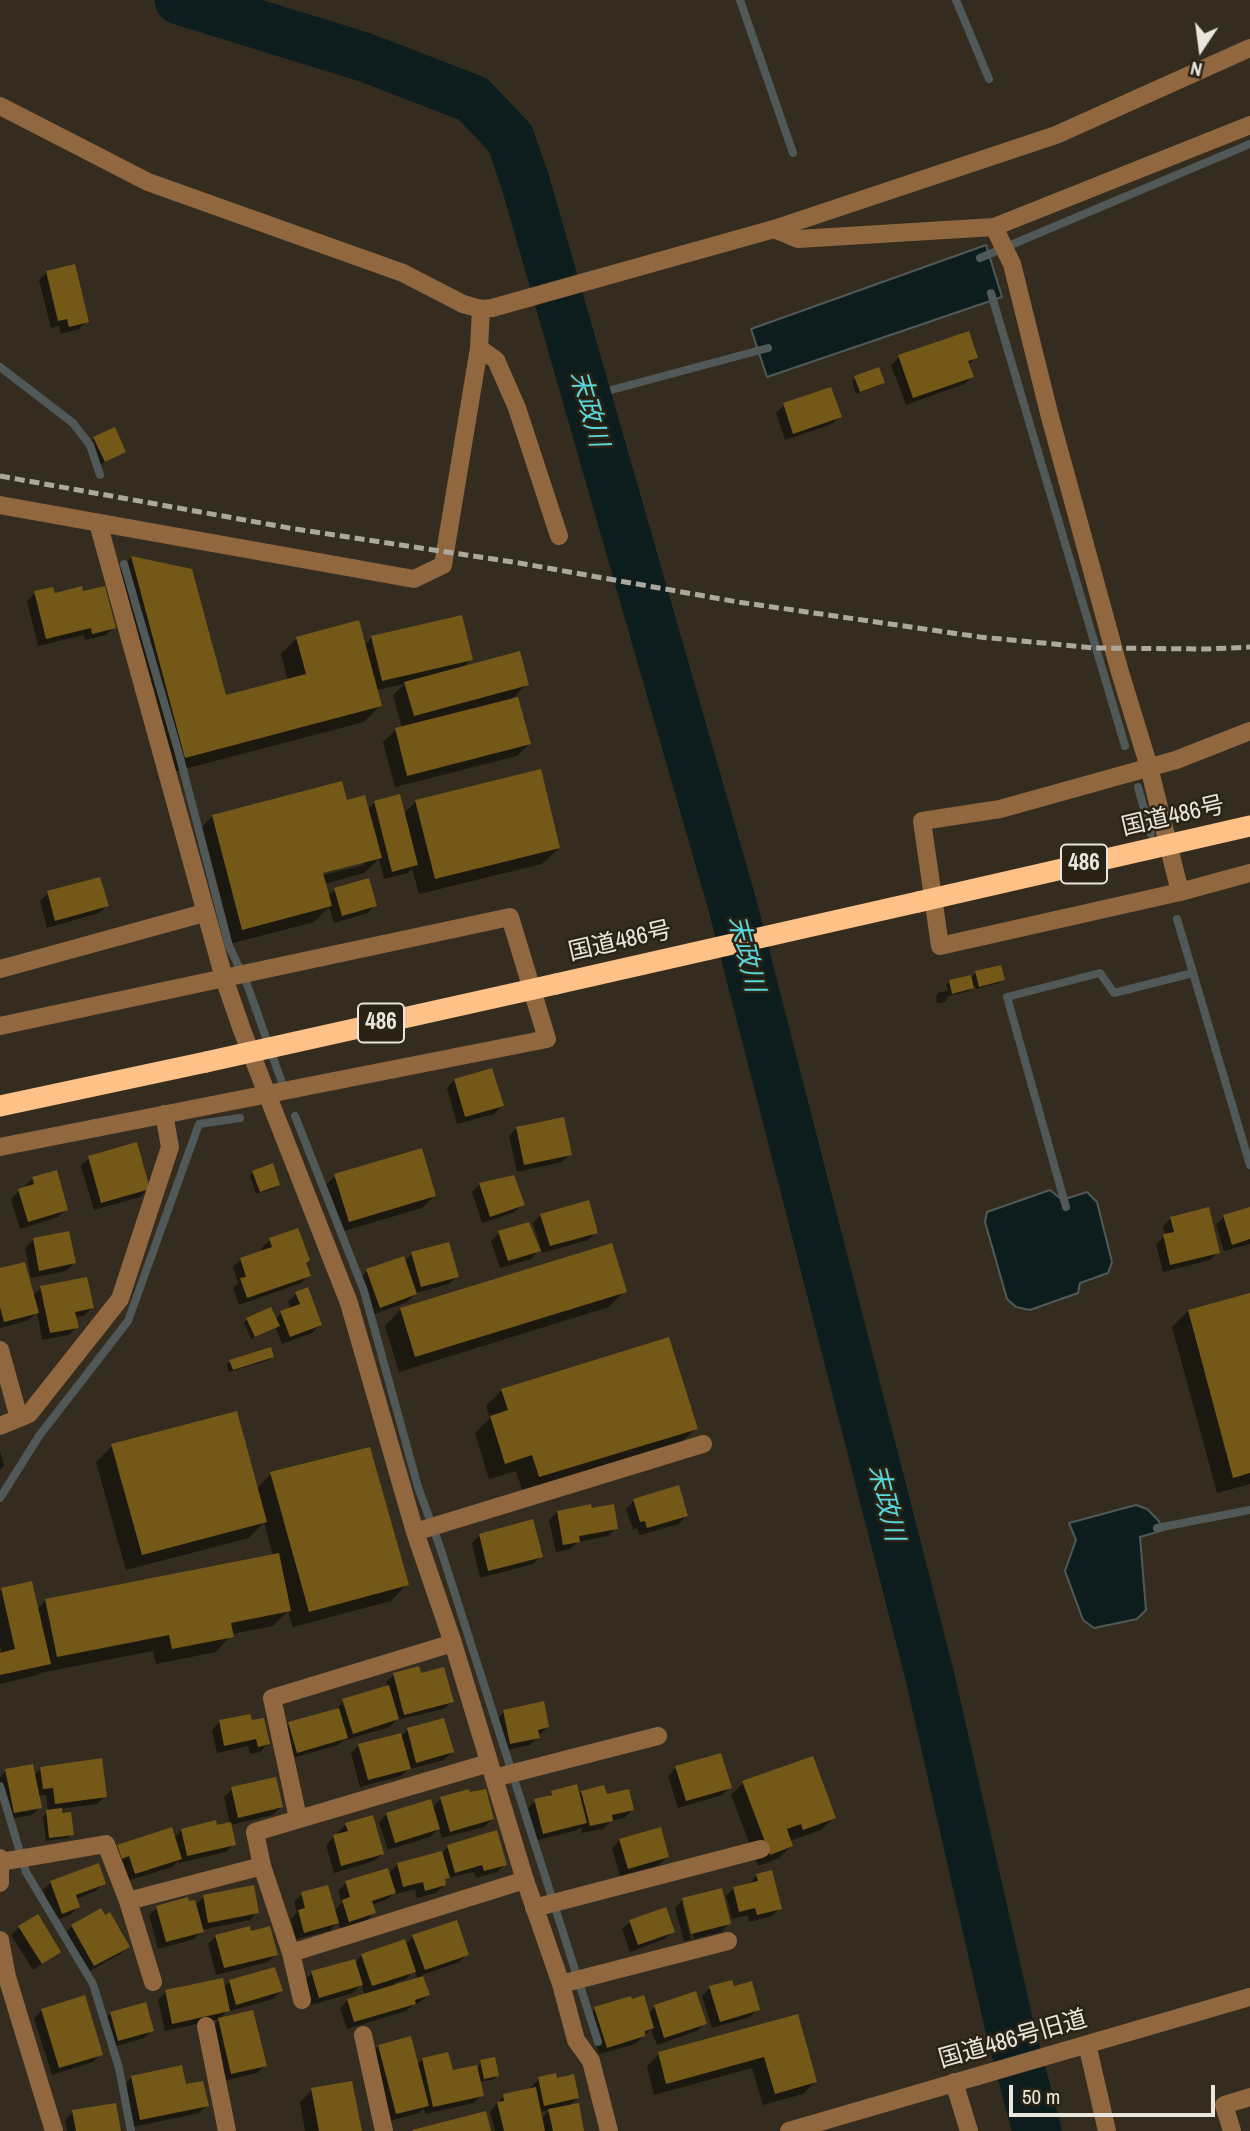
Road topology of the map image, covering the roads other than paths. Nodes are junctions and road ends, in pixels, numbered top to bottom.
1 (1250, 48) edge
2 (0, 106) edge
3 (1250, 125) edge
4 (774, 229) junction
5 (997, 232) junction
6 (481, 309) junction
7 (479, 348) junction
8 (0, 505) edge
9 (98, 523) junction
10 (559, 536) dead end
11 (1250, 730) edge
12 (1149, 767) junction
13 (1250, 826) edge
14 (1250, 873) edge
15 (1180, 892) junction
16 (204, 913) junction
17 (0, 969) edge
18 (237, 975) junction
19 (0, 1026) edge
20 (268, 1094) junction
21 (0, 1106) edge
22 (164, 1114) junction
23 (0, 1147) edge
24 (0, 1350) edge
25 (19, 1418) junction
26 (0, 1426) edge
27 (703, 1444) dead end
28 (427, 1528) junction
29 (453, 1643) junction
30 (657, 1736) dead end
31 (501, 1773) junction
32 (298, 1818) junction
33 (761, 1849) dead end
34 (11, 1859) edge
35 (262, 1866) junction
36 (525, 1880) junction
37 (0, 1883) edge
38 (128, 1901) junction
39 (547, 1904) junction
40 (0, 1940) edge
41 (728, 1941) dead end
42 (291, 1953) junction
43 (153, 1982) dead end
44 (572, 1982) junction
45 (1250, 1997) edge
46 (302, 2000) dead end
47 (206, 2026) dead end
48 (363, 2035) dead end
49 (1087, 2044) junction
50 (954, 2082) junction
51 (1250, 2097) edge
52 (54, 2131) edge
53 (227, 2131) edge
54 (384, 2131) edge
55 (608, 2131) edge
56 (789, 2131) edge
57 (968, 2131) edge
58 (1107, 2131) edge
59 (1232, 2131) edge

1 - 4 street
2 - 6 street
3 - 5 street
4 - 5 street
4 - 6 street
5 - 12 street
6 - 7 street
7 - 9 street
7 - 10 street
8 - 9 street
9 - 16 street
11 - 12 street
12 - 15 street
12 - 15 street
13 - 21 highway, 国道486号 / 486, bridge
14 - 15 street
16 - 17 street
16 - 18 street
18 - 19 street
18 - 20 street
18 - 20 street
20 - 22 street
20 - 28 street
22 - 23 street
22 - 25 street
24 - 25 street
25 - 26 street
27 - 28 street
28 - 29 street
29 - 31 street
29 - 32 street
30 - 31 street
31 - 32 street
31 - 36 street
32 - 35 street
33 - 39 street
34 - 37 street
34 - 38 street
35 - 38 street
35 - 42 street
36 - 39 street
36 - 42 street
38 - 43 street
39 - 44 street
40 - 52 street
41 - 44 street
42 - 46 street
44 - 55 street
45 - 49 street, 国道486号旧道
47 - 53 street
48 - 54 street
49 - 50 street, 国道486号旧道
49 - 58 street
50 - 56 street, 国道486号旧道
50 - 57 street
51 - 59 street

